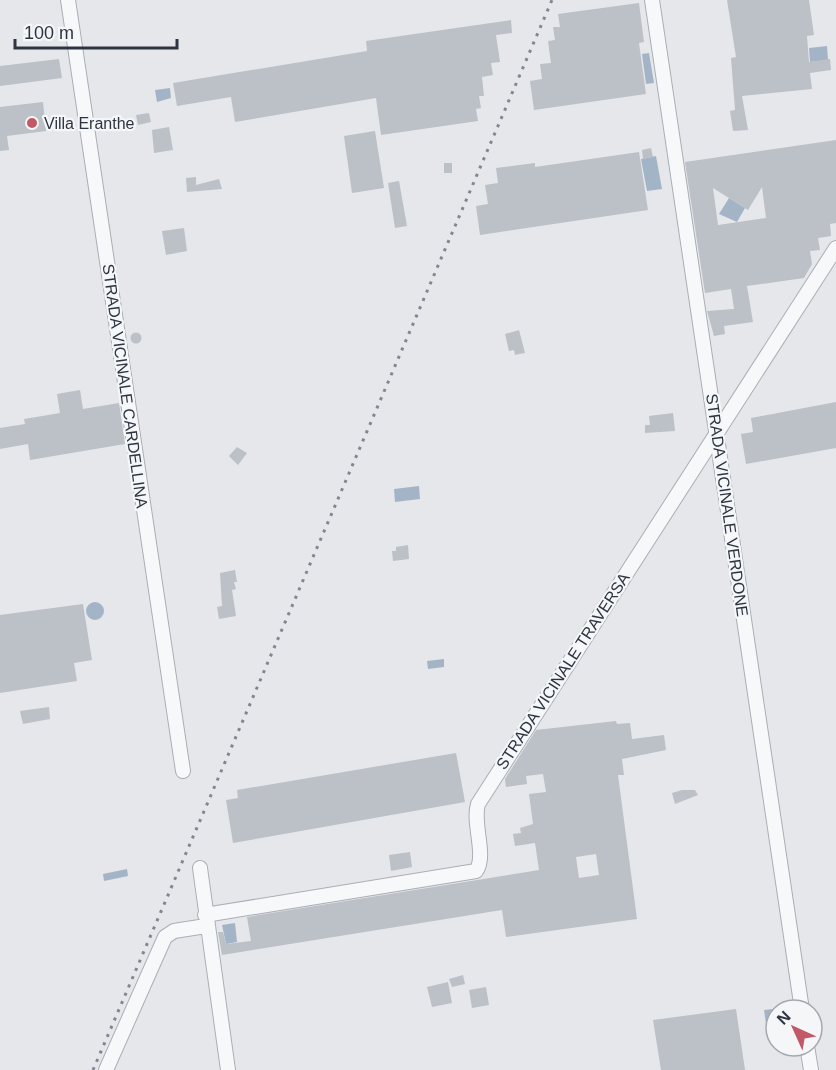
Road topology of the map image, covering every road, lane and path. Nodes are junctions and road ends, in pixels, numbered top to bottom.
1 (68, 0) edge
2 (652, 0) edge
3 (836, 248) edge
4 (716, 432) junction
5 (183, 771) dead end
6 (200, 868) dead end
7 (206, 920) junction
8 (800, 998) edge
9 (106, 1070) edge
10 (228, 1070) edge

1 - 5 street, STRADA VICINALE CARDELLINA
2 - 4 street, STRADA VICINALE VERDONE
3 - 4 street, STRADA VICINALE TRAVERSA
4 - 7 street, STRADA VICINALE TRAVERSA
4 - 8 street, STRADA VICINALE VERDONE
6 - 7 street
7 - 9 street, STRADA VICINALE TRAVERSA
7 - 10 street

